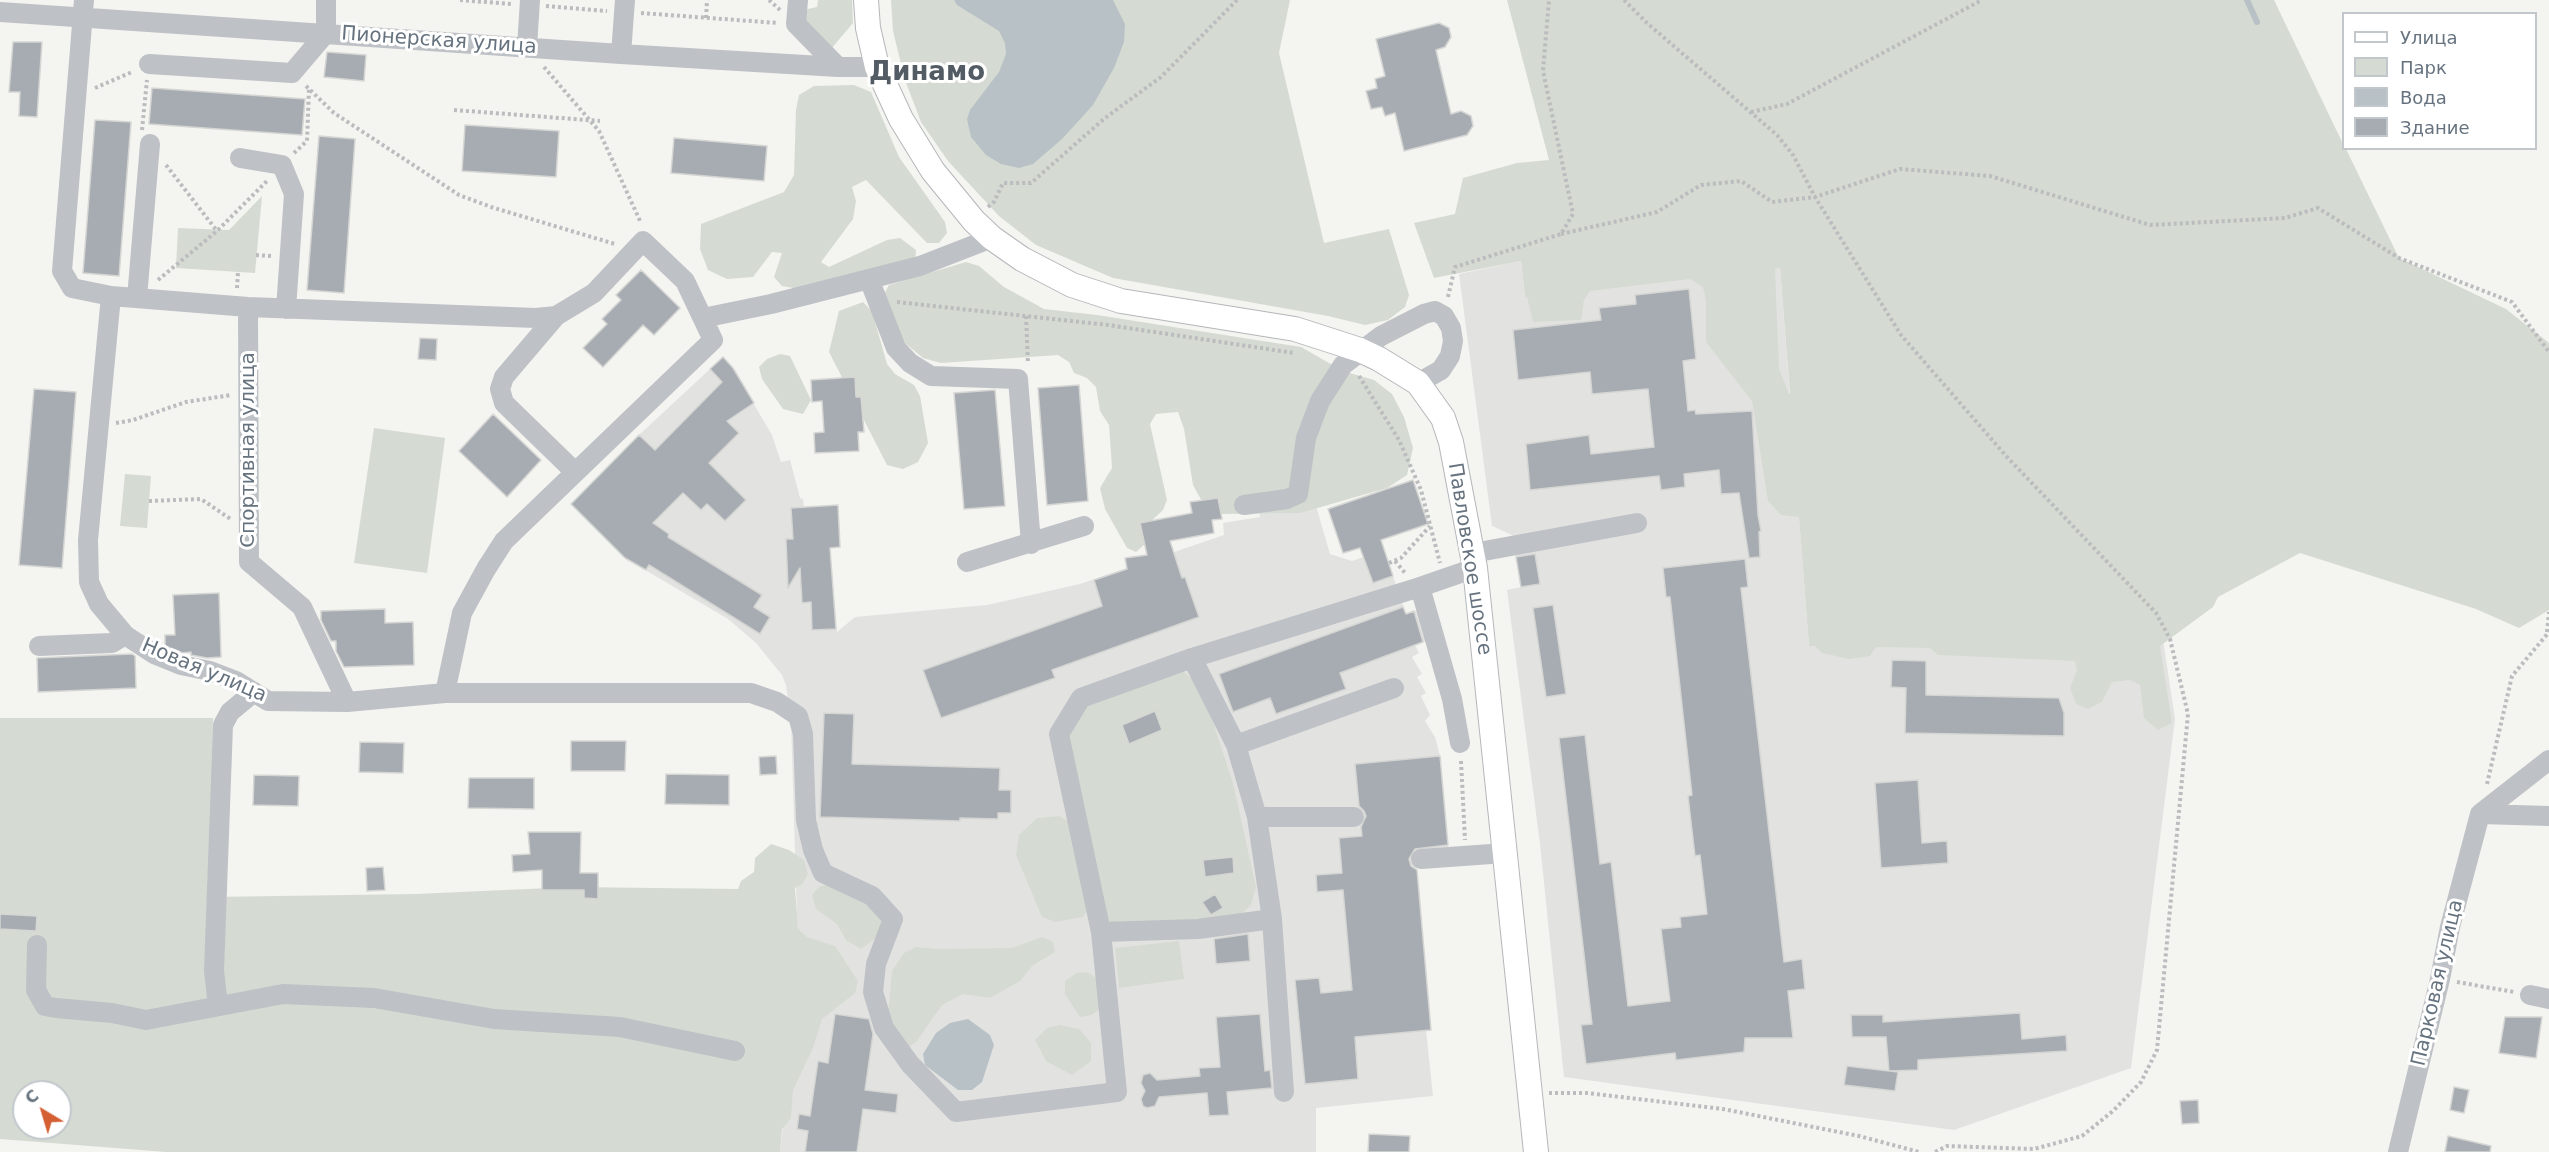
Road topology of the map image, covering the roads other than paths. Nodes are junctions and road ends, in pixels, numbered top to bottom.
1 (326, 0) edge
2 (530, 0) edge
3 (625, 0) edge
4 (798, 0) edge
5 (866, 0) edge
6 (84, 9) edge
7 (0, 12) edge
8 (326, 33) junction
9 (527, 47) junction
10 (621, 54) junction
11 (149, 64) road end
12 (838, 67) junction
13 (877, 67) junction
14 (150, 144) dead end
15 (240, 158) dead end
16 (992, 238) junction
17 (869, 279) junction
18 (111, 296) junction
19 (137, 298) junction
20 (248, 307) junction
21 (286, 309) junction
22 (564, 312) junction
23 (703, 318) junction
24 (1352, 358) junction
25 (1418, 383) junction
26 (575, 472) junction
27 (1244, 505) dead end
28 (1637, 523) dead end
29 (1084, 526) dead end
30 (1031, 543) junction
31 (1474, 560) junction
32 (967, 562) dead end
33 (1420, 587) junction
34 (125, 635) junction
35 (39, 646) dead end
36 (1192, 658) junction
37 (1394, 688) dead end
38 (254, 692) junction
39 (445, 693) junction
40 (346, 702) junction
41 (1460, 743) road end
42 (1236, 745) junction
43 (2549, 760) edge
44 (2480, 814) junction
45 (2549, 816) edge
46 (1257, 817) junction
47 (1354, 817) dead end
48 (1505, 853) junction
49 (1421, 859) dead end
50 (1272, 919) junction
51 (1101, 932) junction
52 (37, 945) dead end
53 (218, 1006) junction
54 (735, 1051) dead end
55 (1284, 1092) dead end
56 (1536, 1152) edge
57 (2398, 1152) edge

1 - 8 street
2 - 9 street
3 - 10 street
4 - 12 street
5 - 13 main road, Павловское шоссе
6 - 7 street, Пионерская улица
6 - 8 street, Пионерская улица
6 - 18 street
8 - 9 street, Пионерская улица
8 - 11 street
9 - 10 street, Пионерская улица
10 - 12 street, Пионерская улица
12 - 13 street, Пионерская улица
13 - 16 main road, Павловское шоссе
14 - 19 street
15 - 21 street
16 - 17 street
16 - 24 main road, Павловское шоссе
17 - 23 street
17 - 30 street
18 - 19 street
18 - 34 street, Новая улица
19 - 20 street
20 - 21 street
20 - 40 street, Спортивная улица
21 - 22 street
22 - 23 street
22 - 26 street
23 - 26 street
24 - 25 main road, Павловское шоссе
24 - 25 street
24 - 27 street
25 - 31 main road, Павловское шоссе
26 - 39 street
28 - 31 street
29 - 30 street
30 - 32 street
31 - 33 street
31 - 48 main road, Павловское шоссе
33 - 36 street
33 - 41 street
34 - 35 street
34 - 38 street, Новая улица
36 - 42 street
36 - 51 street
37 - 42 street
38 - 40 street, Новая улица
38 - 53 street
39 - 40 street, Новая улица
39 - 51 street, Новая улица
42 - 46 street
43 - 44 street
44 - 45 street
44 - 57 street, Парковая улица
46 - 47 street
46 - 50 street
48 - 49 street
48 - 56 main road, Павловское шоссе
50 - 51 street
50 - 55 street
52 - 53 street
53 - 54 street

